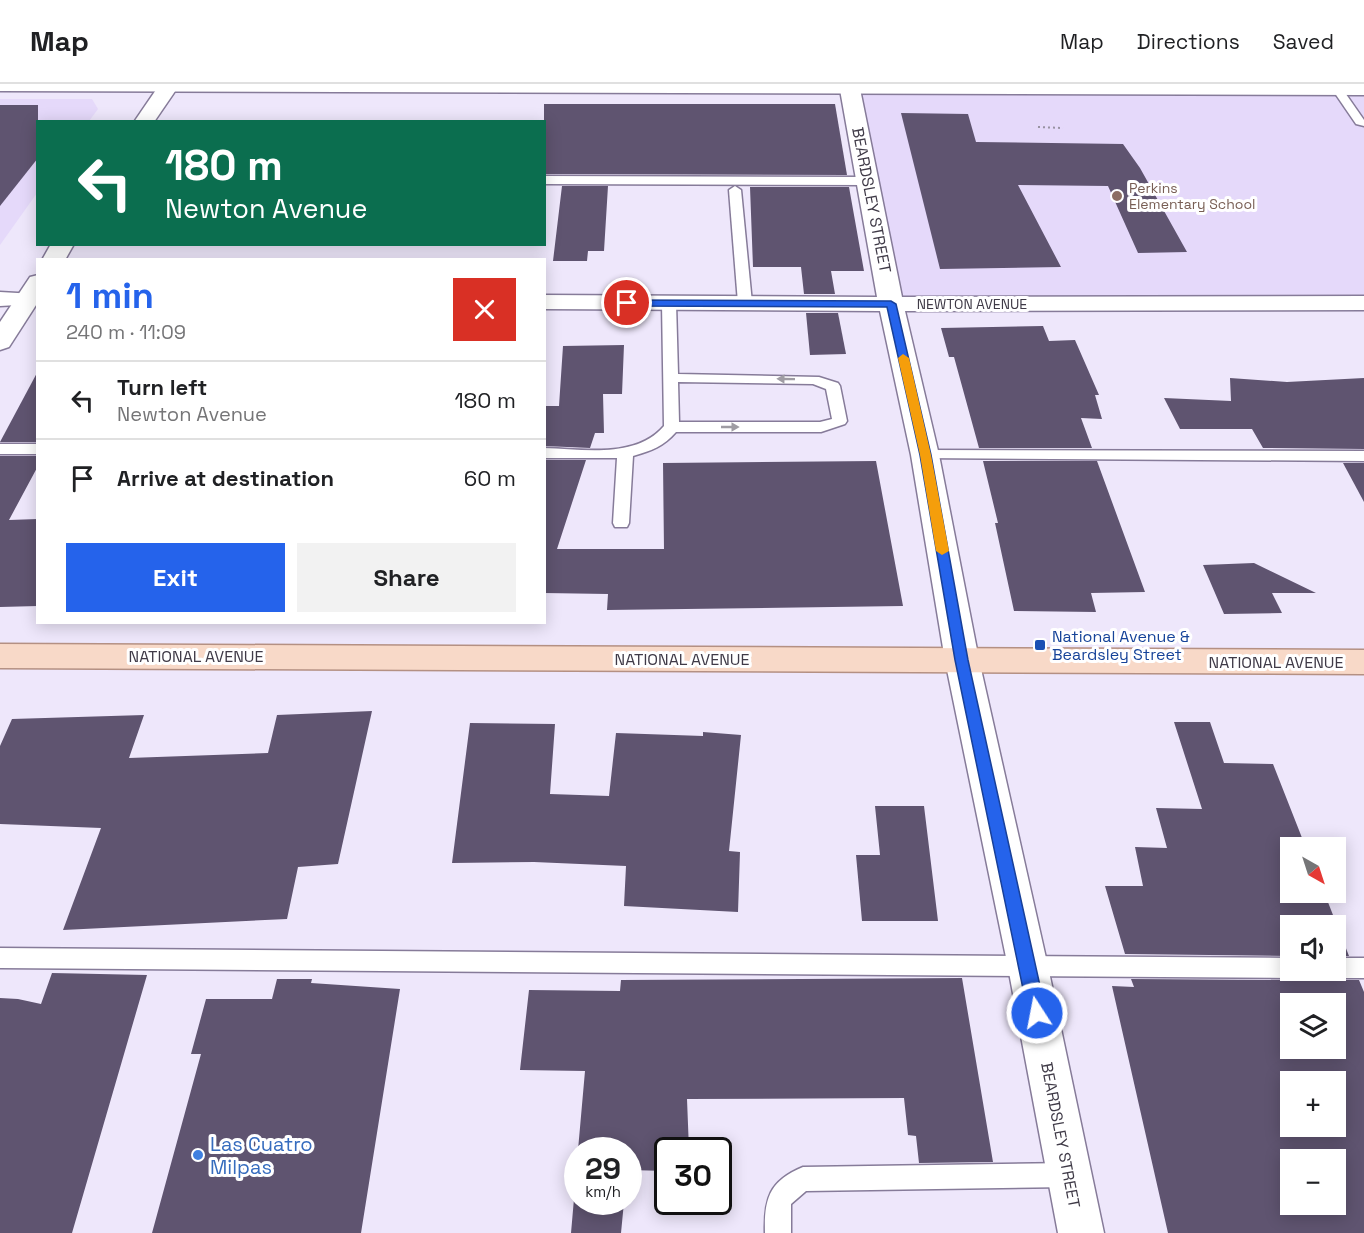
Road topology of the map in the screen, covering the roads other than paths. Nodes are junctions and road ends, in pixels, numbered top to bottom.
1 (0, 85) edge
2 (168, 85) edge
3 (850, 85) edge
4 (1112, 86) edge
5 (1337, 89) junction
6 (1364, 89) edge
7 (145, 120) edge
8 (1364, 123) edge
9 (546, 180) edge
10 (869, 181) junction
11 (735, 190) dead end
12 (34, 293) edge
13 (0, 298) edge
14 (546, 302) edge
15 (669, 303) junction
16 (745, 303) junction
17 (1364, 303) edge
18 (891, 304) junction
19 (0, 342) edge
20 (670, 378) junction
21 (672, 427) junction
22 (0, 449) edge
23 (36, 449) edge
24 (546, 453) edge
25 (624, 453) junction
26 (926, 455) junction
27 (1364, 456) edge
28 (621, 523) dead end
29 (0, 656) edge
30 (962, 660) junction
31 (1364, 662) edge
32 (0, 958) edge
33 (1028, 967) junction
34 (1280, 968) edge
35 (1346, 968) edge
36 (1364, 968) edge
37 (1069, 1175) junction
38 (778, 1233) edge
39 (1081, 1233) edge

1 - 2 street
2 - 3 street
2 - 7 street
3 - 4 street
3 - 10 street, BEARDSLEY STREET
4 - 5 street
5 - 6 street
5 - 8 lane
9 - 10 lane
10 - 18 street, BEARDSLEY STREET
11 - 16 lane
12 - 13 street
12 - 19 street
14 - 15 street, NEWTON AVENUE
15 - 16 street, NEWTON AVENUE
15 - 20 lane
16 - 18 street, NEWTON AVENUE
17 - 18 street, NEWTON AVENUE
18 - 26 street, BEARDSLEY STREET
20 - 21 lane
21 -> 20 lane
21 - 25 lane
22 - 23 lane
24 - 25 lane
25 - 28 lane
26 - 27 lane
26 - 30 street, BEARDSLEY STREET
29 - 30 main road, NATIONAL AVENUE
30 - 31 main road, NATIONAL AVENUE
30 - 33 street, BEARDSLEY STREET
32 - 33 lane
33 - 34 lane
33 - 37 street, BEARDSLEY STREET
35 - 36 lane
37 - 38 lane
37 - 39 street, BEARDSLEY STREET

